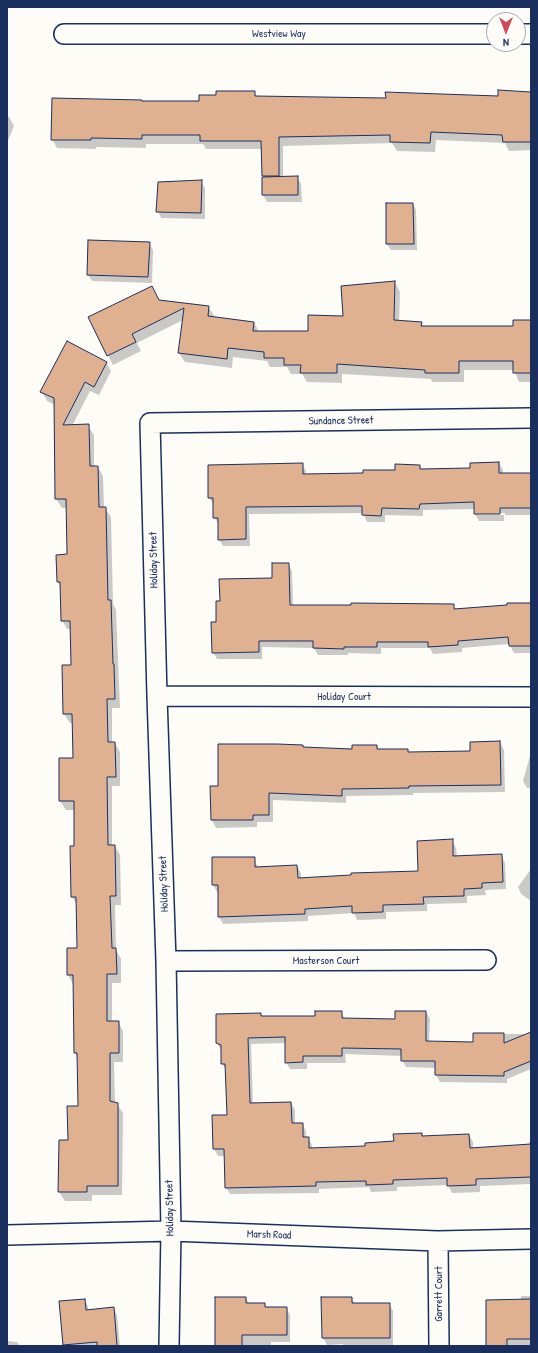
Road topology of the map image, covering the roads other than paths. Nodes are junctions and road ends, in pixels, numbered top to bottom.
1 (64, 34) dead end
2 (486, 34) edge
3 (531, 418) edge
4 (150, 423) joint
5 (157, 696) junction
6 (531, 697) edge
7 (486, 960) dead end
8 (166, 961) junction
9 (171, 1231) junction
10 (7, 1235) edge
11 (531, 1239) edge
12 (438, 1241) junction
13 (169, 1346) edge
14 (439, 1346) edge

1 - 2 street, Westview Way
3 - 4 street, Sundance Street
4 - 5 street, Holiday Street
5 - 6 street, Holiday Court
5 - 8 street, Holiday Street
7 - 8 street, Masterson Court
8 - 9 street, Holiday Street
9 - 10 street, Marsh Road
9 - 12 street, Marsh Road
9 - 13 street, Holiday Street
11 - 12 street, Marsh Road
12 - 14 street, Garrett Court

